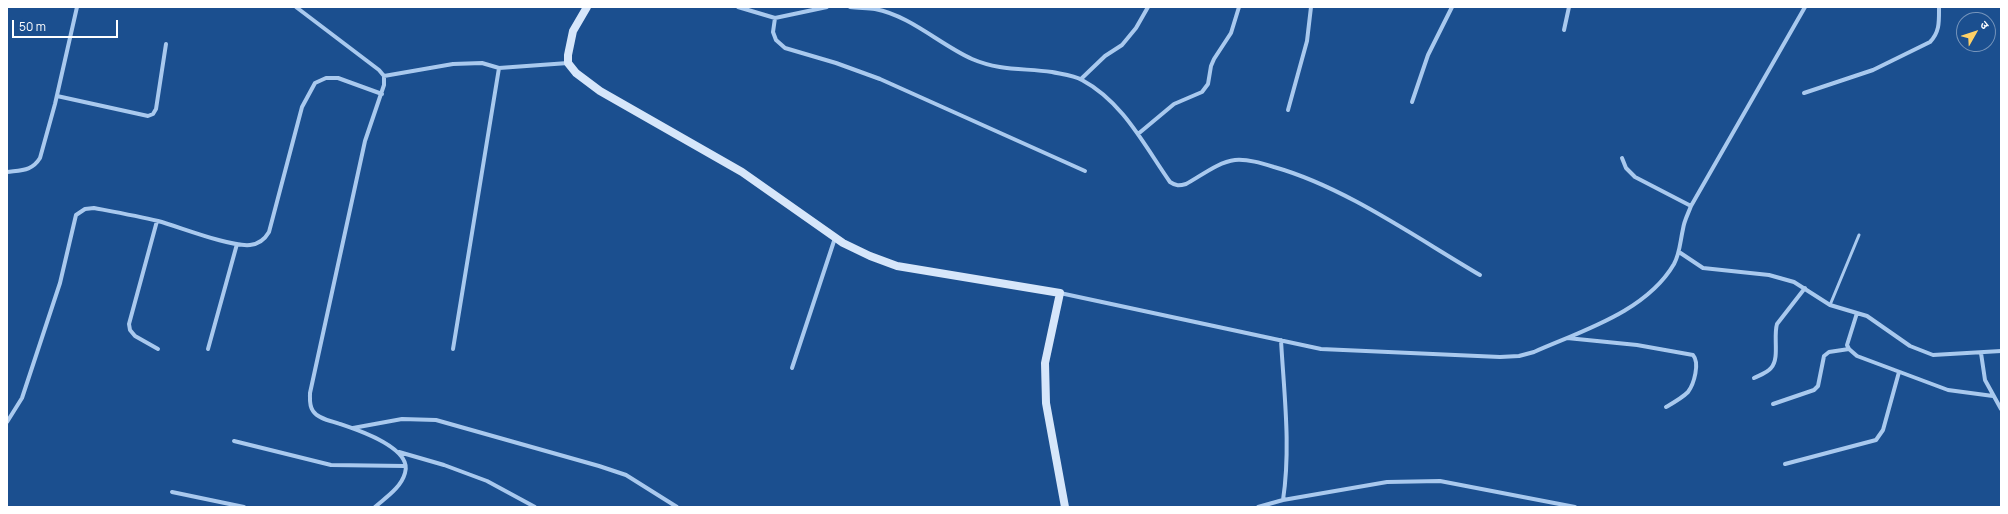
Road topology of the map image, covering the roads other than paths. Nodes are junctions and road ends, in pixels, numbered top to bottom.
1 (77, 7) edge
2 (296, 7) edge
3 (587, 7) edge
4 (738, 7) edge
5 (827, 7) edge
6 (850, 7) edge
7 (1148, 7) edge
8 (1238, 7) edge
9 (1311, 7) edge
10 (1452, 7) edge
11 (1569, 7) edge
12 (1805, 7) edge
13 (1939, 7) edge
14 (813, 9) edge
15 (775, 18) junction
16 (1564, 30) dead end
17 (166, 44) dead end
18 (568, 63) junction
19 (499, 68) junction
20 (384, 76) junction
21 (1081, 79) junction
22 (1804, 93) dead end
23 (382, 94) junction
24 (57, 96) junction
25 (1412, 102) dead end
26 (1288, 110) dead end
27 (1138, 134) junction
28 (1622, 158) dead end
29 (1085, 171) dead end
30 (7, 172) edge
31 (1691, 206) junction
32 (157, 221) junction
33 (1859, 235) dead end
34 (835, 238) junction
35 (237, 244) junction
36 (1679, 252) junction
37 (1480, 275) dead end
38 (1805, 288) junction
39 (1060, 293) junction
40 (1830, 305) junction
41 (1857, 313) junction
42 (1566, 338) junction
43 (1281, 340) junction
44 (158, 349) dead end
45 (208, 349) dead end
46 (453, 349) dead end
47 (1849, 349) junction
48 (2001, 351) edge
49 (1981, 353) junction
50 (792, 368) dead end
51 (1899, 372) junction
52 (1754, 378) dead end
53 (1993, 396) junction
54 (1772, 404) dead end
55 (1666, 407) dead end
56 (2001, 409) edge
57 (7, 422) edge
58 (352, 428) junction
59 (234, 441) dead end
60 (399, 452) junction
61 (1784, 464) dead end
62 (406, 466) junction
63 (172, 492) dead end
64 (1283, 500) junction
65 (244, 507) edge
66 (375, 507) edge
67 (534, 507) edge
68 (677, 507) edge
69 (1066, 507) edge
70 (1258, 507) edge
71 (1575, 507) edge

1 - 24 street
2 - 20 street
3 - 18 street
4 - 15 street
5 - 14 street
6 - 21 street
7 - 21 street
8 - 27 street
9 - 26 street
10 - 25 street
11 - 16 street
12 - 31 street
13 - 22 street
14 - 15 street
15 - 29 street
17 - 24 street
18 - 19 street
18 - 34 street
19 - 20 street
19 - 46 street
20 - 23 street
21 - 27 street
23 - 35 street
23 - 58 street
24 - 30 street
27 - 37 street
28 - 31 street
31 - 36 street
32 - 35 street
32 - 44 street
32 - 57 street
33 - 40 lane
34 - 39 street
34 - 50 street
35 - 45 street
36 - 38 street
36 - 42 street
38 - 40 street
38 - 52 street
39 - 43 street
39 - 69 street
40 - 41 street
41 - 47 street
41 - 49 street
42 - 43 street
42 - 55 street
43 - 64 street
47 - 51 street
47 - 54 street
48 - 49 street
49 - 53 street
51 - 53 street
51 - 61 street
53 - 56 street
58 - 60 street
58 - 68 street
59 - 62 street
60 - 62 street
60 - 67 street
62 - 66 street
63 - 65 street
64 - 70 street
64 - 71 street

